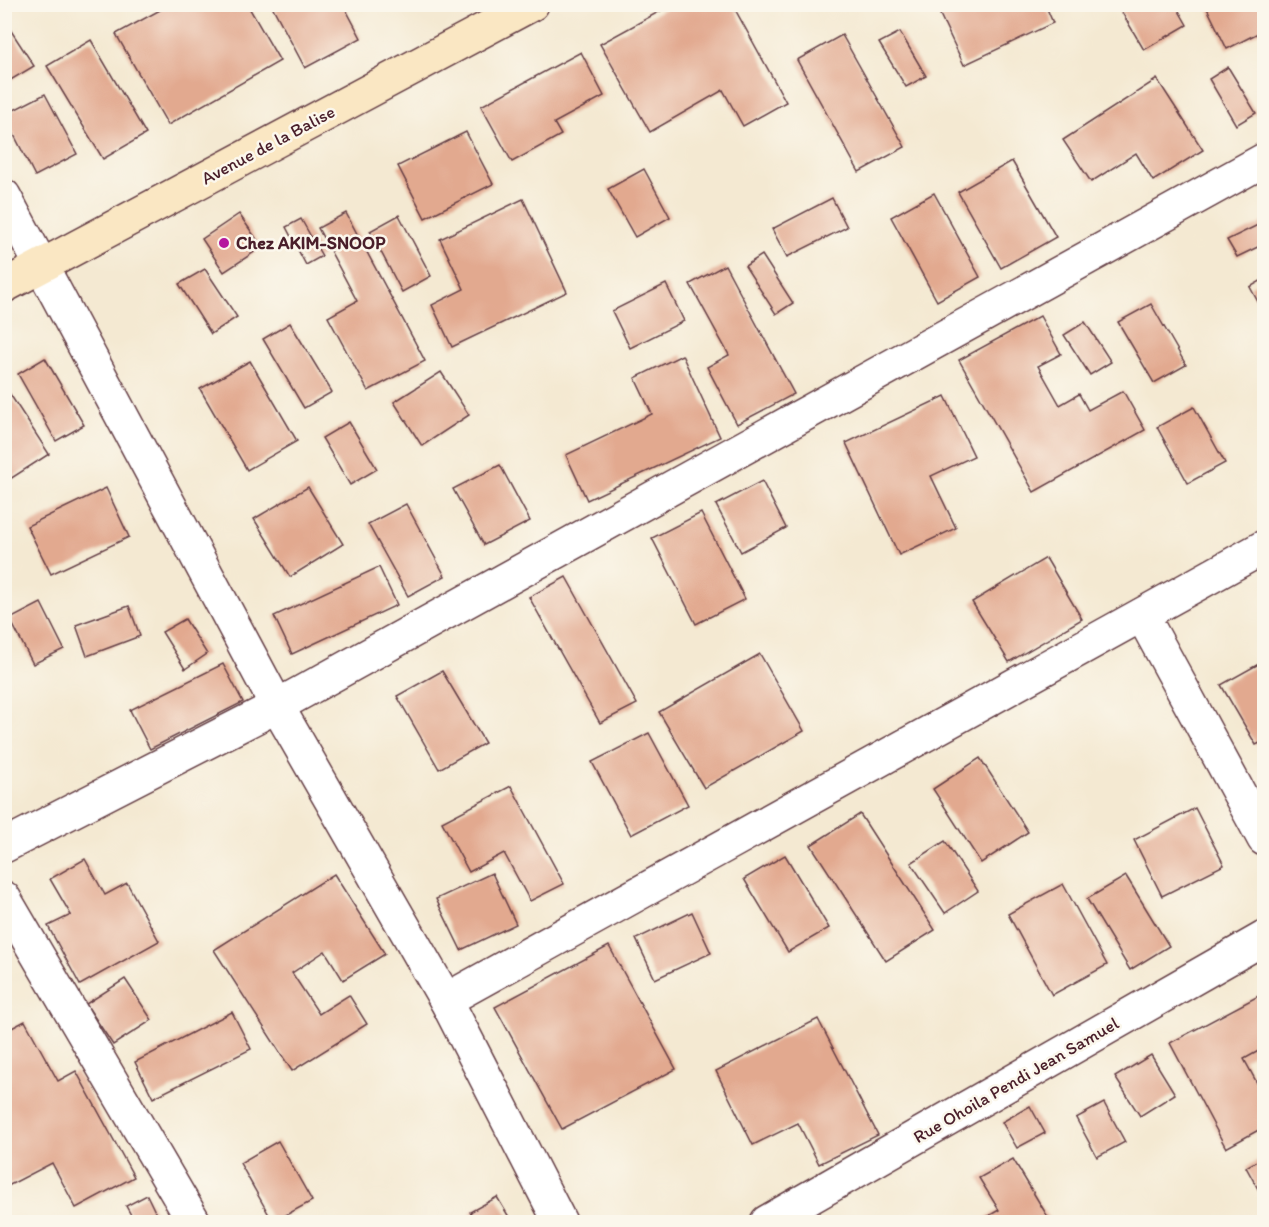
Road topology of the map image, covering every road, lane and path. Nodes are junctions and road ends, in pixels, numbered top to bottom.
1 (532, 4) edge
2 (1264, 160) edge
3 (4, 196) edge
4 (40, 266) junction
5 (4, 286) edge
6 (1264, 547) edge
7 (1142, 615) junction
8 (277, 706) junction
9 (1264, 839) edge
10 (4, 846) edge
11 (4, 898) edge
12 (1264, 938) edge
13 (446, 1000) junction
14 (194, 1222) edge
15 (560, 1222) edge
16 (767, 1222) edge

1 - 4 street, Avenue de la Balise
2 - 8 street
3 - 4 street
4 - 5 street, Avenue de la Balise
4 - 8 street
6 - 7 street
7 - 9 street
7 - 13 street
8 - 10 street
8 - 13 street
11 - 14 street
12 - 16 street, Rue Ohoila Pendi Jean Samuel
13 - 15 street

